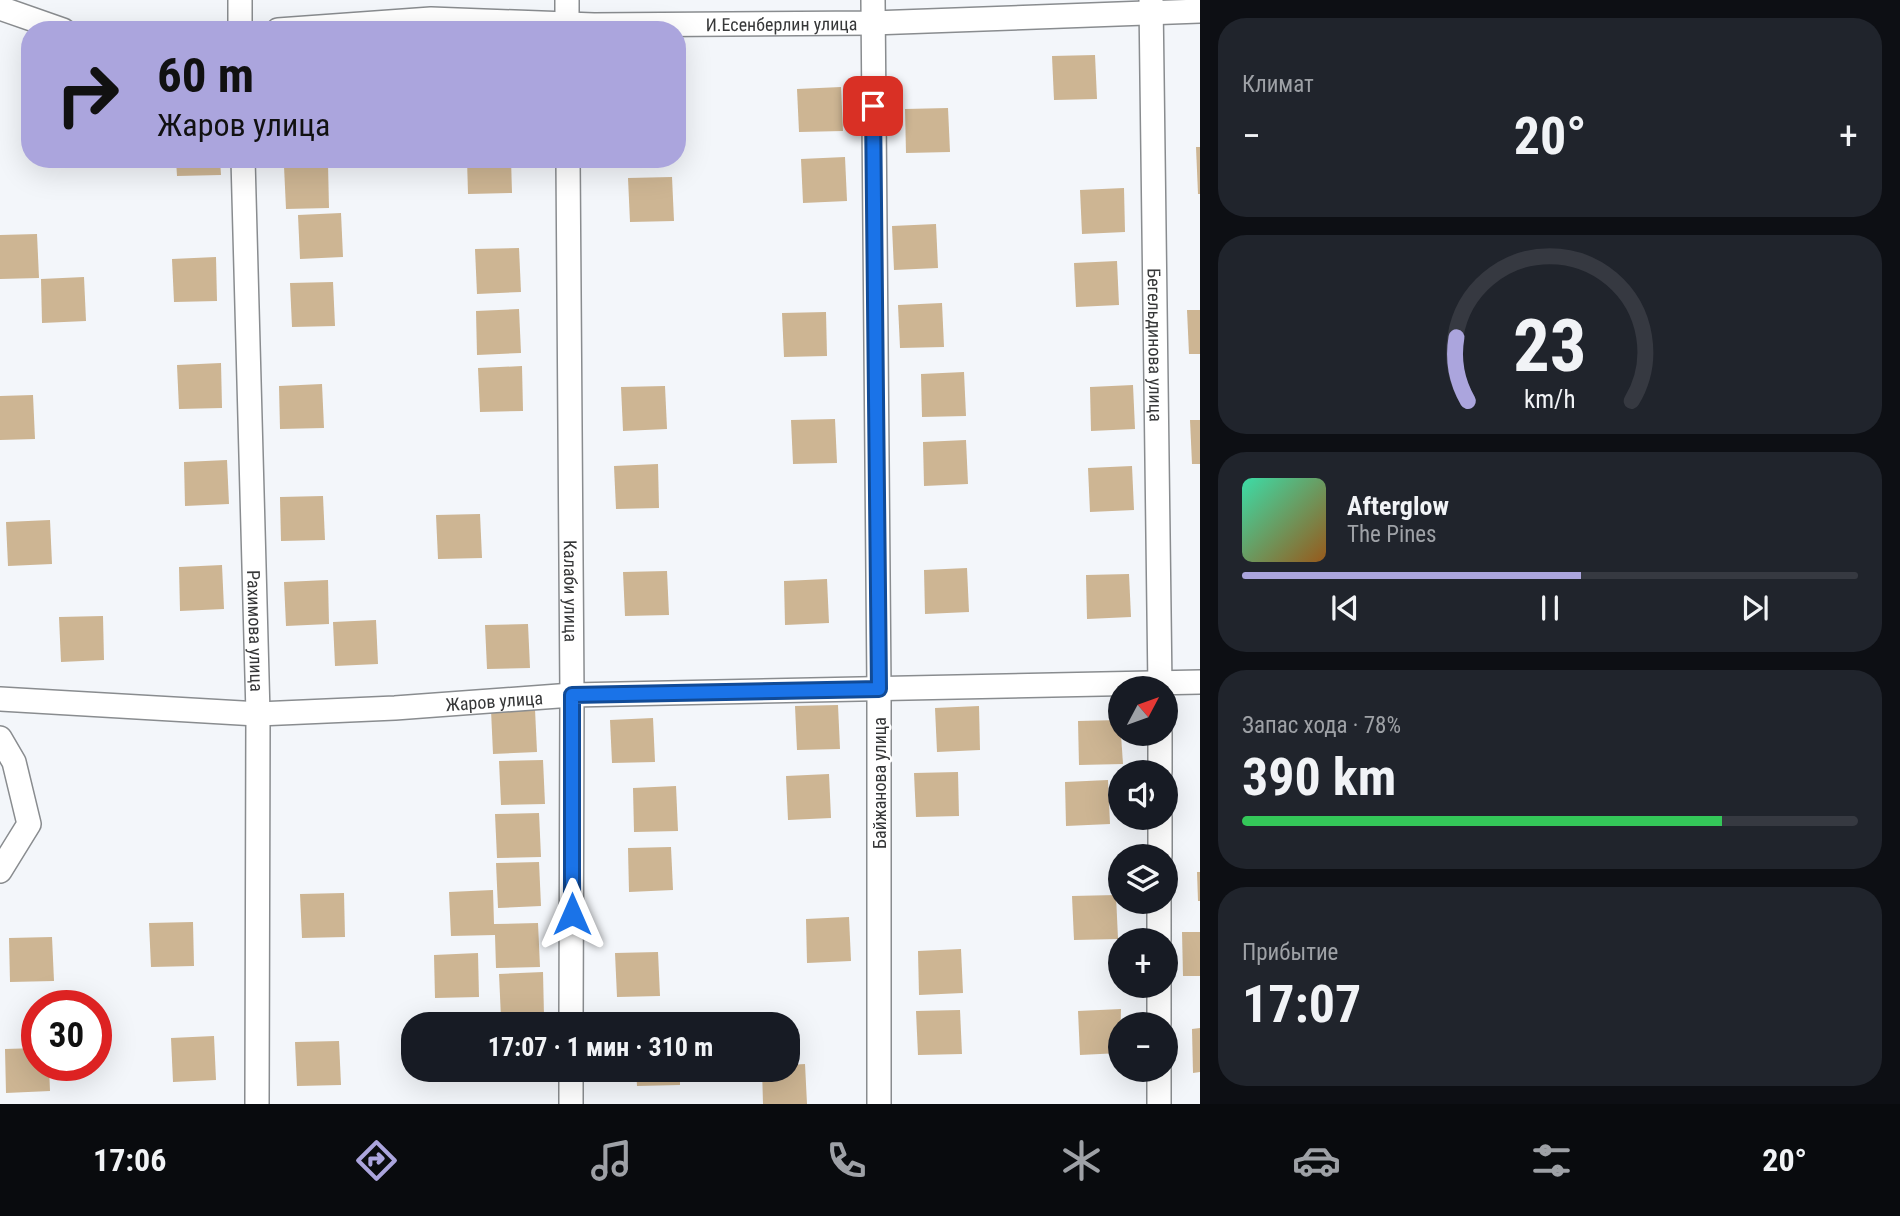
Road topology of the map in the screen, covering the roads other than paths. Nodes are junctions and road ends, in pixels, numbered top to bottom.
1 (240, 0) edge
2 (567, 0) edge
3 (1151, 6) edge
4 (0, 8) edge
5 (872, 11) edge
6 (1200, 11) edge
7 (37, 21) edge
8 (240, 21) edge
9 (403, 21) edge
10 (461, 21) edge
11 (567, 21) edge
12 (686, 21) edge
13 (243, 168) edge
14 (568, 168) edge
15 (1160, 676) edge
16 (1200, 682) edge
17 (1178, 684) edge
18 (1108, 686) edge
19 (879, 689) junction
20 (572, 695) junction
21 (0, 699) edge
22 (258, 714) junction
23 (0, 738) edge
24 (0, 871) edge
25 (571, 1012) edge
26 (571, 1082) edge
27 (1159, 1082) edge
28 (257, 1104) edge
29 (571, 1104) edge
30 (879, 1104) edge
31 (1159, 1104) edge

1 - 8 street
2 - 11 street
3 - 5 street, И.Есенберлин улица
3 - 6 street, И.Есенберлин улица
3 - 15 street, Бегельдинова улица
4 - 7 street
5 - 12 street, И.Есенберлин улица
5 - 19 street, Байжанова улица
9 - 10 street, И.Есенберлин улица
13 - 22 street, Рахимова улица
14 - 20 street, Калаби улица
16 - 17 street, Жаров улица
18 - 19 street, Жаров улица
19 - 20 street, Жаров улица
19 - 30 street, Байжанова улица
20 - 22 street, Жаров улица
20 - 25 street, Калаби улица
21 - 22 street, Жаров улица
22 - 28 street, Рахимова улица
23 - 24 street
26 - 29 street
27 - 31 street

